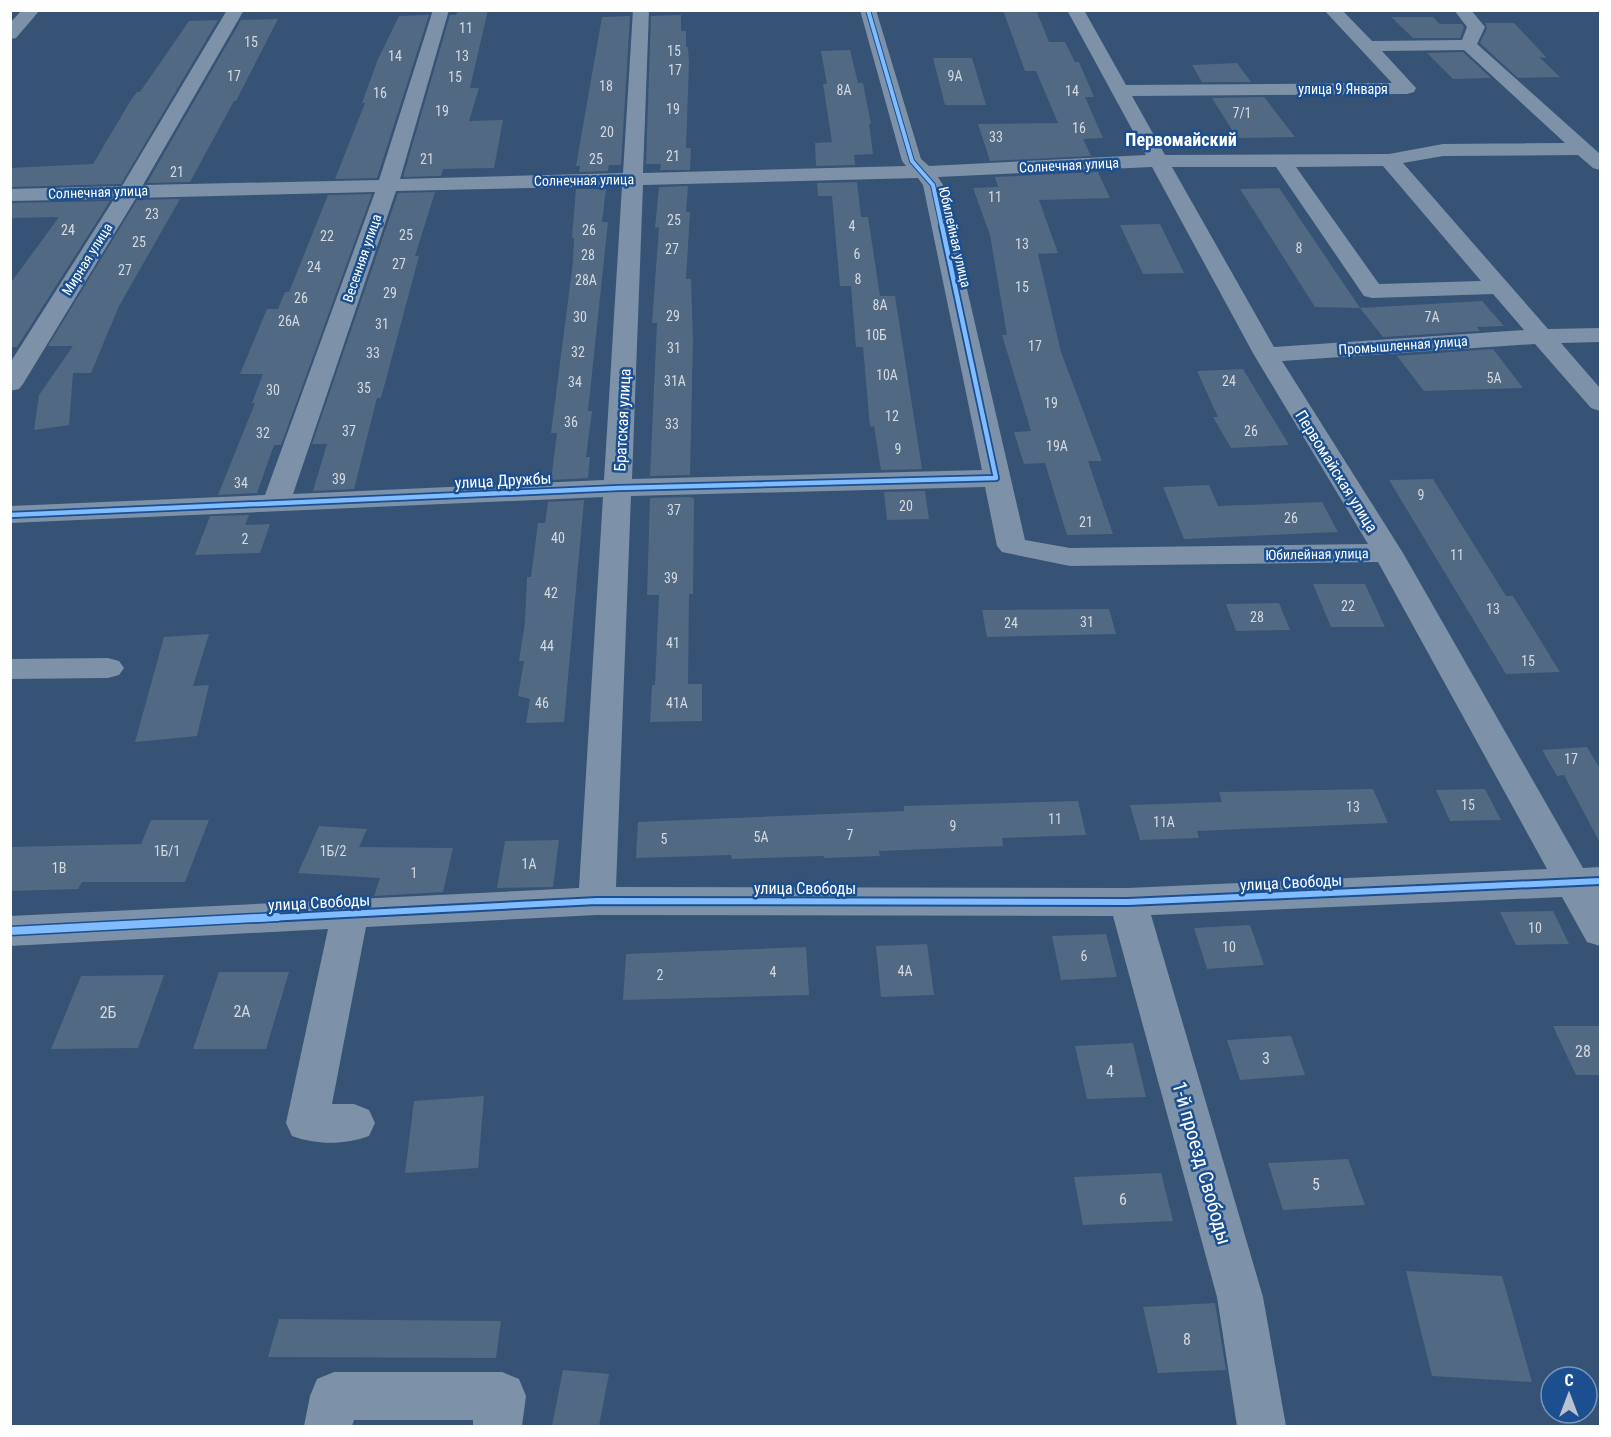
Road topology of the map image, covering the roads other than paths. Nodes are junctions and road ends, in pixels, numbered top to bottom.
1 (32, 10) edge
2 (236, 10) edge
3 (441, 10) edge
4 (641, 10) edge
5 (868, 10) edge
6 (1075, 10) edge
7 (1332, 10) edge
8 (1462, 10) edge
9 (10, 34) edge
10 (1468, 45) junction
11 (1367, 46) junction
12 (1119, 91) junction
13 (1584, 149) junction
14 (1156, 160) junction
15 (1389, 160) junction
16 (1282, 161) junction
17 (1600, 165) edge
18 (924, 172) junction
19 (633, 179) junction
20 (388, 184) junction
21 (129, 192) junction
22 (10, 195) edge
23 (1498, 287) junction
24 (1600, 335) edge
25 (1540, 336) junction
26 (1266, 355) junction
27 (10, 384) edge
28 (1600, 403) edge
29 (996, 478) junction
30 (619, 488) junction
31 (276, 504) junction
32 (10, 515) edge
33 (1388, 553) junction
34 (108, 668) dead end
35 (10, 669) edge
36 (1588, 882) edge
37 (597, 901) junction
38 (1128, 902) junction
39 (350, 914) junction
40 (10, 931) edge
41 (1600, 931) edge
42 (354, 1123) dead end
43 (328, 1426) edge
44 (497, 1426) edge
45 (1262, 1426) edge

1 - 9 street
2 - 21 street, Мирная улица
3 - 20 street, Весенняя улица
4 - 19 street, Братская улица
5 - 18 street, Юбилейная улица
6 - 12 street, Первомайская улица
7 - 11 street
8 - 10 street
10 - 11 street
10 - 13 street
11 - 12 street, улица 9 Января
12 - 14 street, Первомайская улица
13 - 15 street, Солнечная улица
13 - 17 street
14 - 16 street, Солнечная улица
14 - 18 street, Солнечная улица
14 - 26 street, Первомайская улица
15 - 16 street, Солнечная улица
15 - 23 street
16 - 23 street
18 - 19 street, Солнечная улица
18 - 29 street, Юбилейная улица
19 - 20 street, Солнечная улица
19 - 30 street, Братская улица
20 - 21 street, Солнечная улица
20 - 31 street, Весенняя улица
21 - 22 street, Солнечная улица
21 - 27 street, Мирная улица
23 - 25 street
24 - 25 street, Промышленная улица
25 - 26 street, Промышленная улица
25 - 28 street
26 - 33 street, Первомайская улица
29 - 30 street, улица Дружбы
29 - 33 street, Юбилейная улица
30 - 31 street, улица Дружбы
30 - 37 street, Братская улица
31 - 32 street, улица Дружбы
33 - 36 street, Первомайская улица
34 - 35 street
36 - 38 street, улица Свободы
36 - 41 street, Первомайская улица
37 - 38 street, улица Свободы
37 - 39 street, улица Свободы
38 - 45 street, 1-й проезд Свободы
39 - 40 street, улица Свободы
39 - 42 street
43 - 44 street

